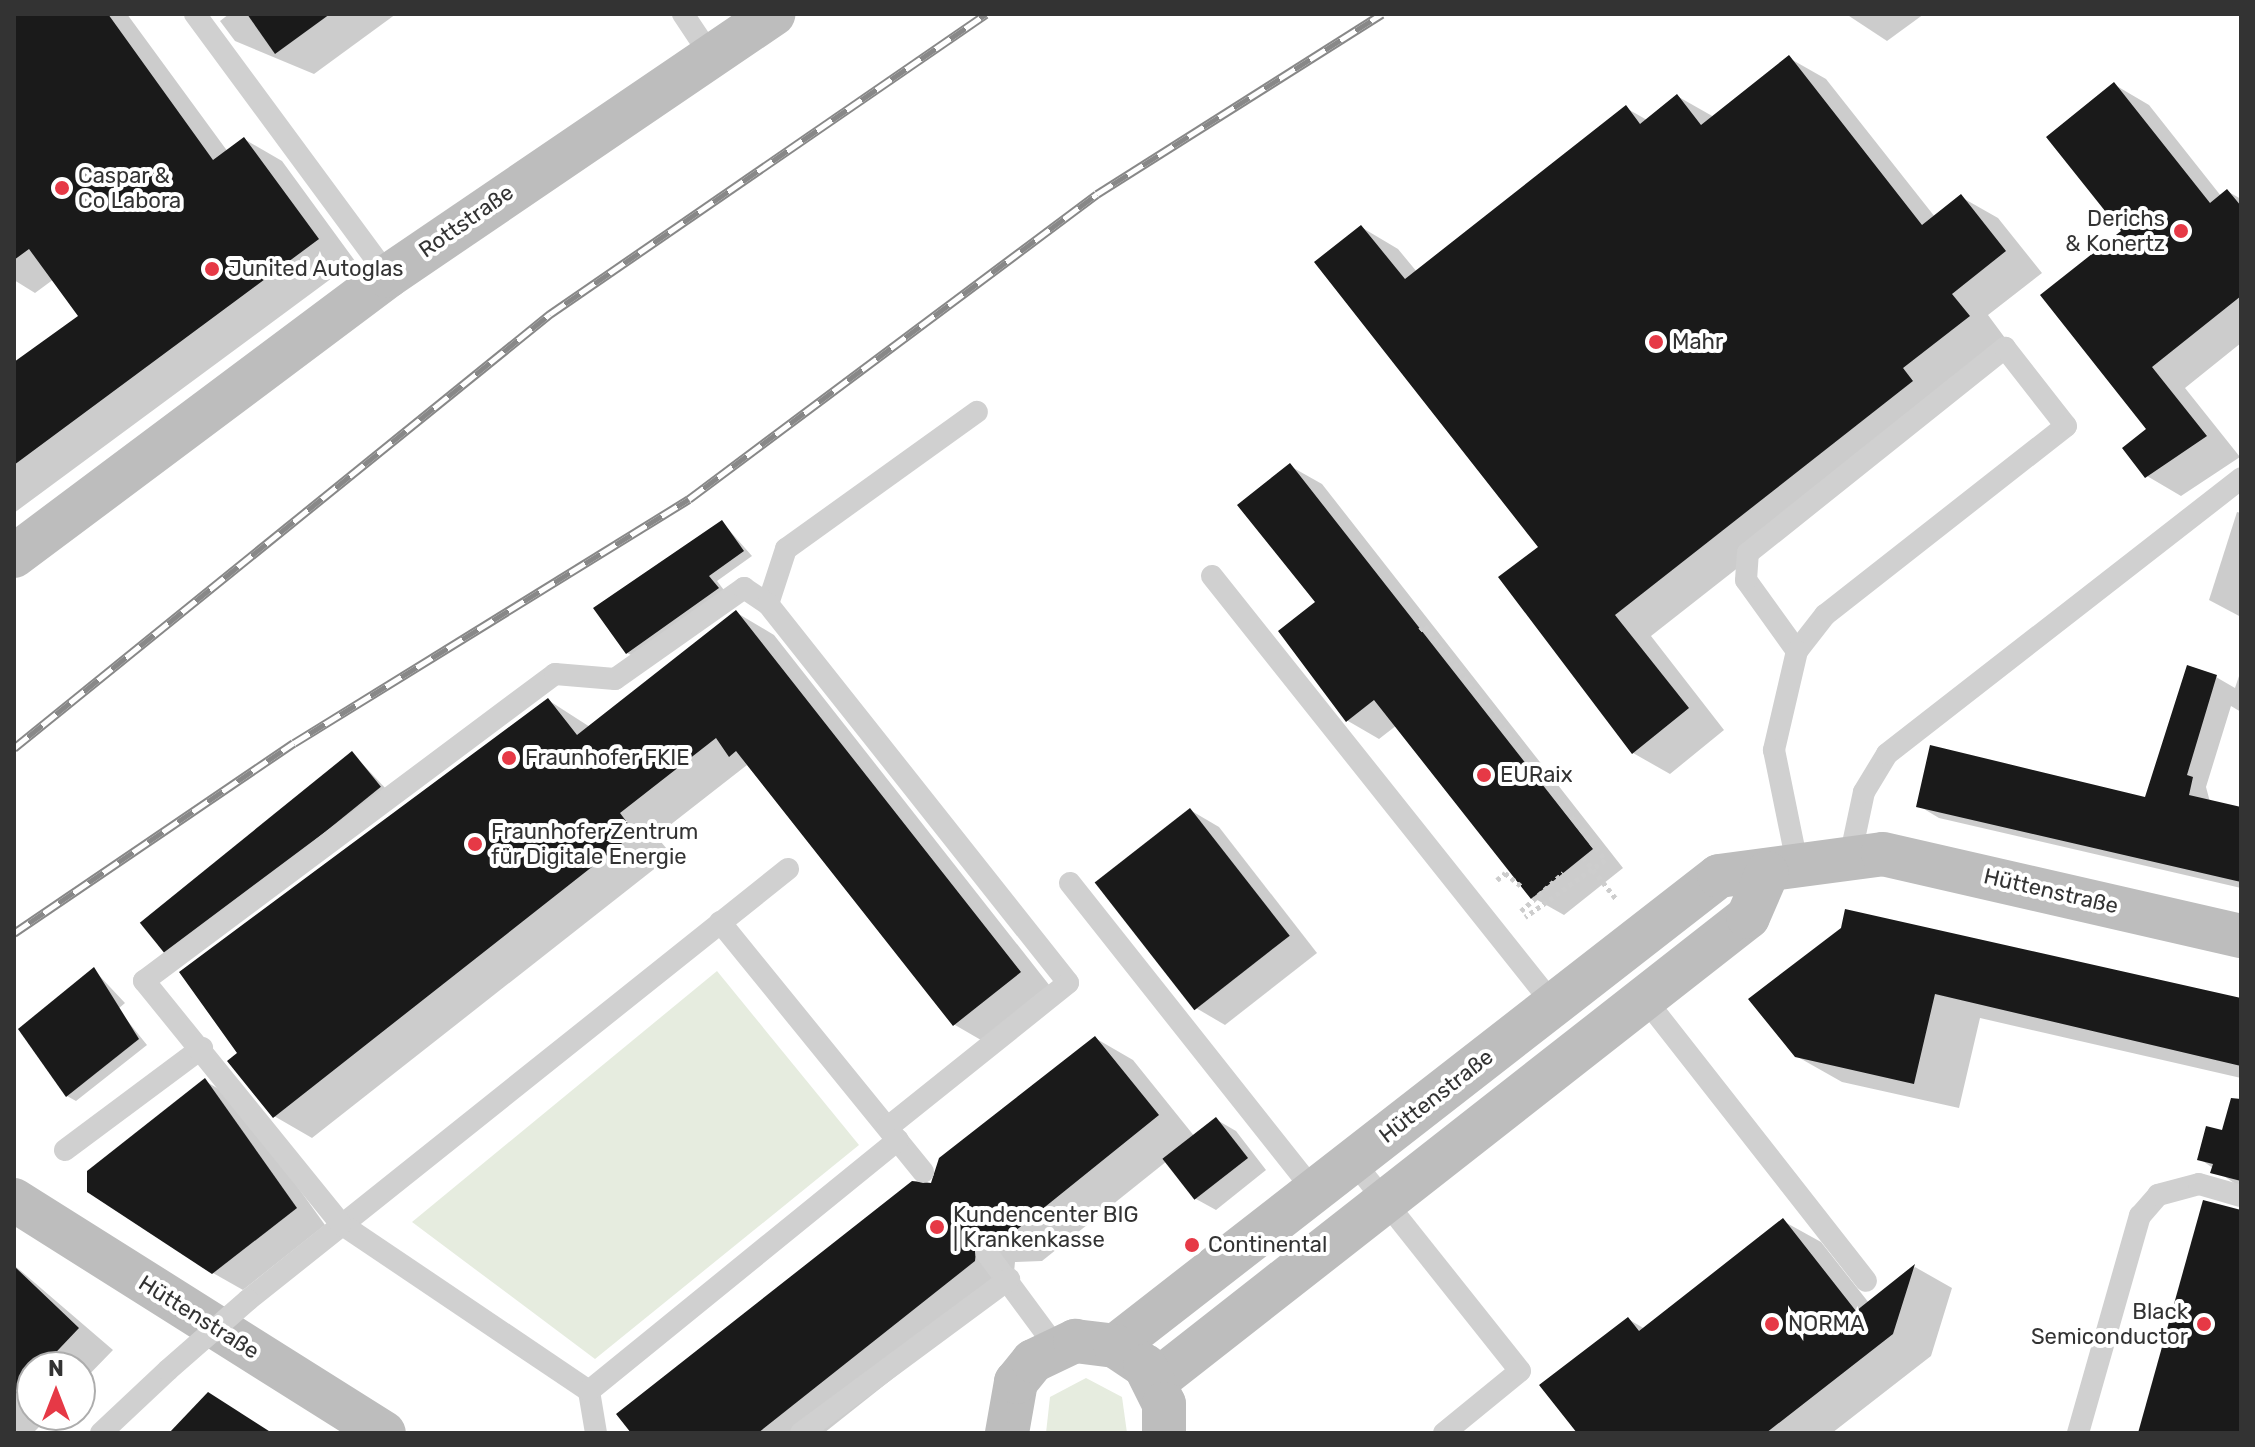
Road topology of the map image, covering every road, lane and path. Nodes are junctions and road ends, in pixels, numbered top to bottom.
1 (195, 14) edge
2 (683, 14) edge
3 (773, 14) edge
4 (709, 53) junction
5 (388, 276) junction
6 (977, 412) dead end
7 (2241, 478) edge
8 (14, 556) edge
9 (1212, 576) dead end
10 (768, 604) junction
11 (1420, 630) dead end
12 (1797, 651) junction
13 (1851, 853) junction
14 (1583, 857) dead end
15 (1782, 868) junction
16 (788, 869) dead end
17 (1593, 869) junction
18 (1563, 873) dead end
19 (1497, 880) junction
20 (1070, 883) dead end
21 (1522, 887) dead end
22 (1505, 890) dead end
23 (1470, 901) junction
24 (1513, 901) dead end
25 (1521, 911) junction
26 (720, 922) junction
27 (1643, 932) junction
28 (2241, 936) edge
29 (1645, 999) junction
30 (1553, 1004) junction
31 (202, 1048) junction
32 (893, 1134) junction
33 (65, 1150) dead end
34 (1353, 1161) junction
35 (923, 1172) dead end
36 (1315, 1192) junction
37 (2241, 1196) edge
38 (14, 1200) edge
39 (1384, 1200) junction
40 (341, 1224) junction
41 (986, 1252) dead end
42 (1009, 1279) junction
43 (1866, 1281) dead end
44 (1115, 1346) junction
45 (1056, 1347) junction
46 (1156, 1381) junction
47 (589, 1391) junction
48 (997, 1425) edge
49 (101, 1433) edge
50 (384, 1433) edge
51 (596, 1433) edge
52 (801, 1433) edge
53 (1164, 1433) edge
54 (1444, 1433) edge
55 (2078, 1433) edge

1 - 5 lane
2 - 4 lane
3 - 4 street, Rottstraße
4 - 5 street, Rottstraße
5 - 8 street, Rottstraße
6 - 10 lane
7 - 13 lane
9 - 23 lane
10 - 31 lane
10 - 32 lane
11 - 17 path
12 - 12 lane
12 - 15 lane
13 - 15 street, Hüttenstraße
13 - 28 street, Hüttenstraße
14 - 17 path
15 - 27 street, Hüttenstraße
15 - 29 street
16 - 26 lane
17 - 25 path
17 - 27 path
18 - 25 path
19 - 21 path
19 - 22 path
19 - 23 path
20 - 36 lane
23 - 30 lane
24 - 25 path
26 - 32 lane
26 - 40 lane
27 - 30 street, Hüttenstraße
29 - 39 street
29 - 43 lane
30 - 34 street, Hüttenstraße
31 - 33 lane
31 - 40 lane
32 - 35 lane
32 - 47 lane
34 - 36 street, Hüttenstraße
34 - 39 lane
36 - 44 street, Hüttenstraße
37 - 55 lane
38 - 50 street, Hüttenstraße
39 - 46 street
39 - 54 lane
40 - 47 lane
40 - 49 lane, bridge
41 - 42 lane
42 - 45 lane
42 - 52 lane
44 - 45 street
44 - 46 street
45 - 48 street
46 - 53 street
47 - 51 lane

